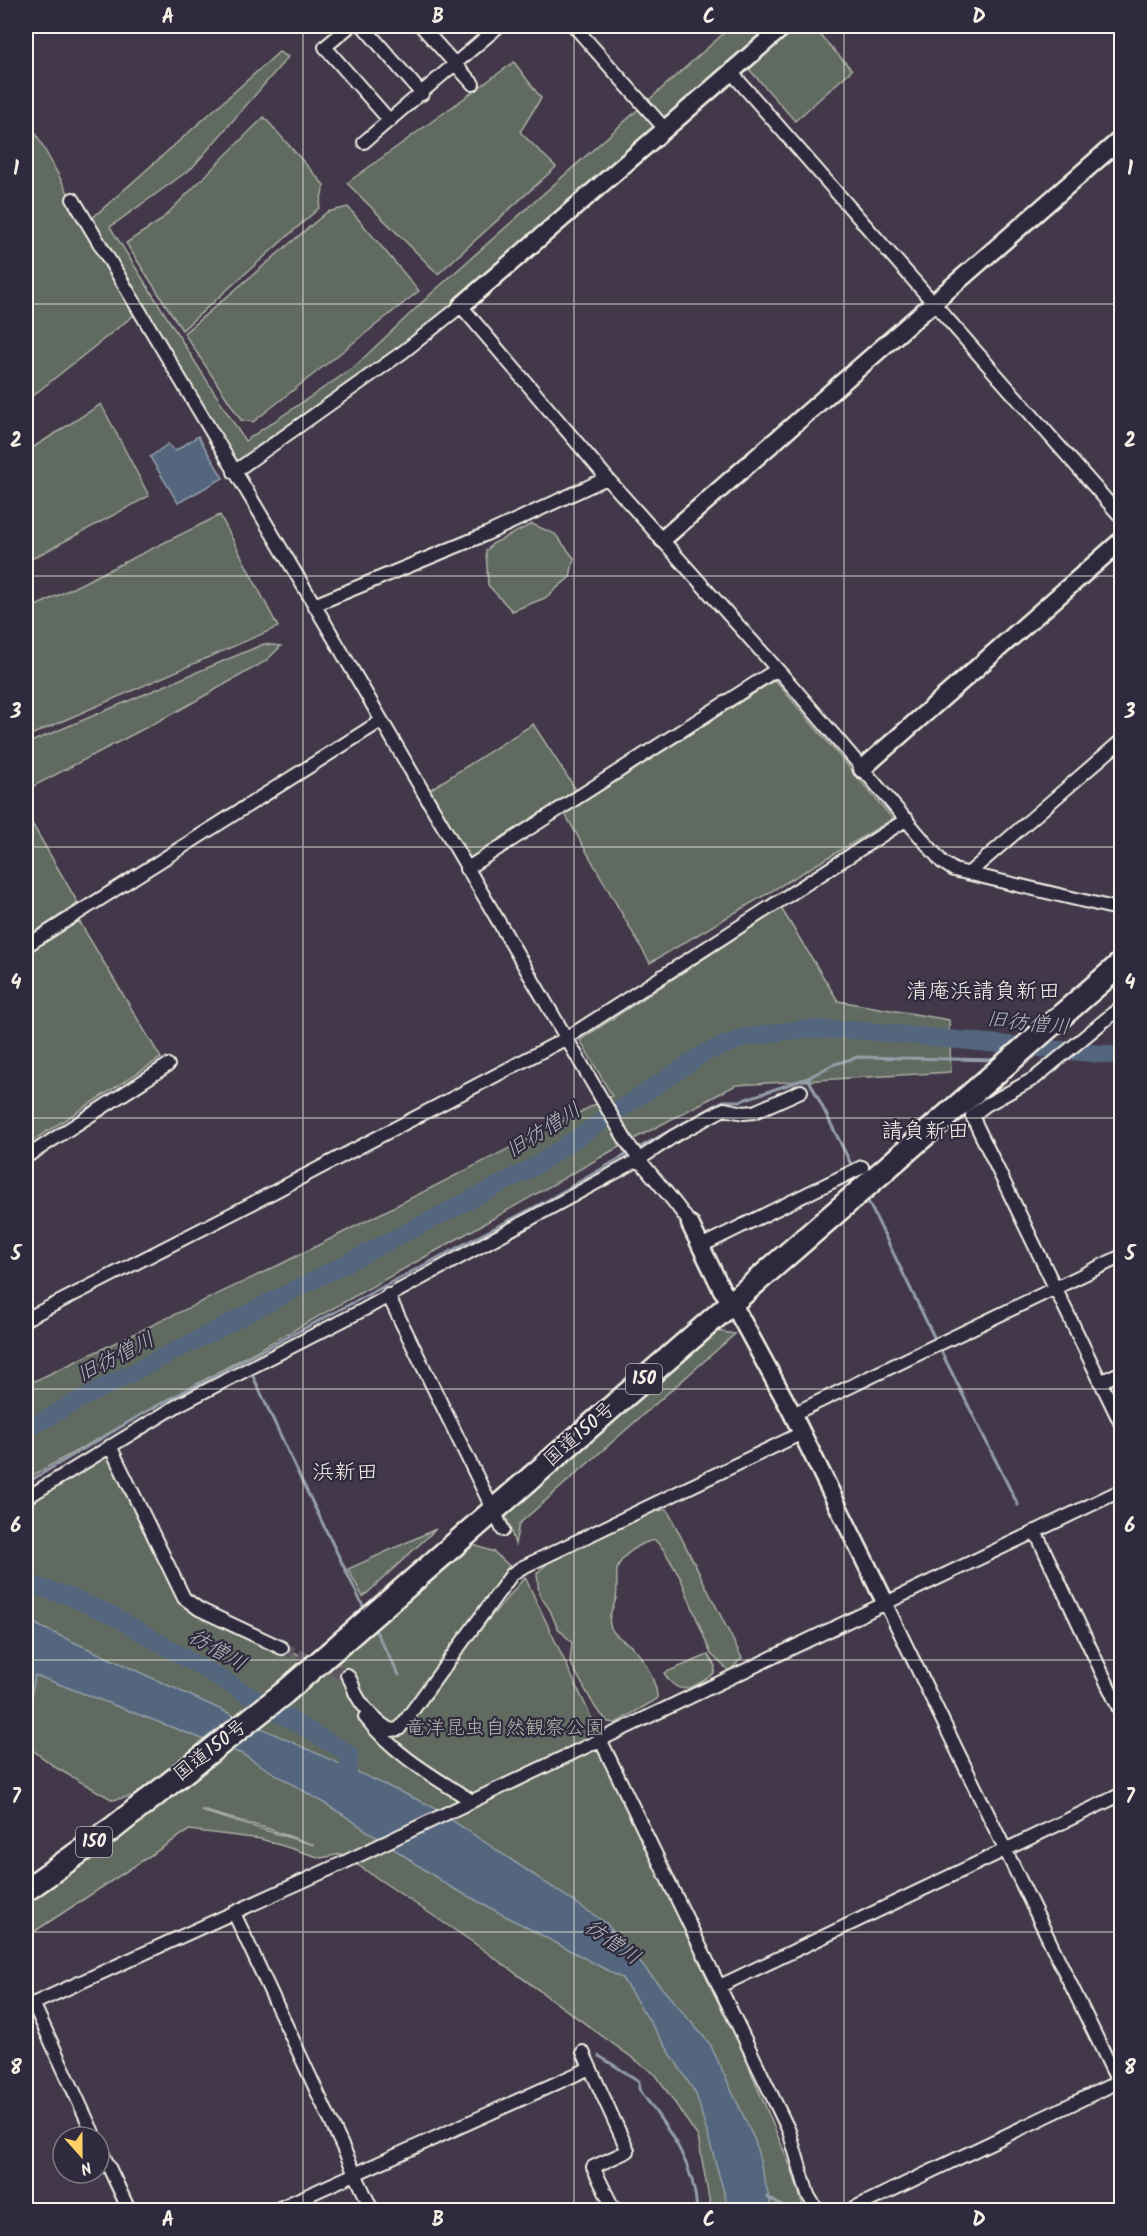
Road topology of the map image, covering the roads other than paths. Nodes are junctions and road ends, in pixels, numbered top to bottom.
1 (350, 26) edge
2 (363, 26) edge
3 (421, 26) edge
4 (499, 26) edge
5 (574, 26) edge
6 (784, 26) edge
7 (456, 64) junction
8 (730, 72) junction
9 (473, 84) dead end
10 (422, 94) junction
11 (390, 121) junction
12 (665, 129) junction
13 (1122, 138) edge
14 (364, 142) dead end
15 (73, 199) dead end
16 (933, 303) junction
17 (460, 306) junction
18 (234, 472) junction
19 (607, 478) junction
20 (1122, 518) edge
21 (663, 539) junction
22 (1122, 540) edge
23 (314, 605) junction
24 (776, 670) junction
25 (381, 721) junction
26 (1122, 740) edge
27 (862, 769) junction
28 (907, 819) junction
29 (466, 869) junction
30 (969, 873) junction
31 (1122, 910) edge
32 (26, 946) edge
33 (1122, 963) edge
34 (1122, 1006) edge
35 (565, 1039) junction
36 (168, 1065) dead end
37 (801, 1091) dead end
38 (26, 1157) edge
39 (638, 1160) junction
40 (862, 1167) dead end
41 (690, 1224) joint
42 (701, 1246) junction
43 (1122, 1256) edge
44 (1055, 1288) junction
45 (388, 1295) junction
46 (732, 1302) junction
47 (26, 1319) edge
48 (1122, 1372) edge
49 (1100, 1382) junction
50 (793, 1414) junction
51 (1122, 1426) edge
52 (802, 1433) junction
53 (110, 1446) junction
54 (1122, 1490) edge
55 (26, 1498) edge
56 (499, 1520) junction
57 (1035, 1531) junction
58 (885, 1602) junction
59 (282, 1648) tunnel mouth
60 (1122, 1715) edge
61 (600, 1739) junction
62 (1122, 1794) edge
63 (472, 1801) junction
64 (1005, 1850) junction
65 (26, 1890) edge
66 (234, 1913) junction
67 (720, 1986) junction
68 (29, 2005) edge
69 (583, 2052) dead end
70 (590, 2067) junction
71 (1120, 2084) edge
72 (89, 2125) edge
73 (111, 2172) edge
74 (355, 2174) junction
75 (129, 2211) edge
76 (275, 2211) edge
77 (372, 2211) edge
78 (614, 2211) edge
79 (817, 2211) edge
80 (850, 2211) edge

1 - 11 street
2 - 10 street
3 - 7 street
4 - 7 street
5 - 12 street
6 - 8 street
7 - 9 street
7 - 10 street
8 - 12 street
8 - 16 street
10 - 11 street
11 - 14 street
12 - 17 street
13 - 16 street
15 - 18 street
16 - 20 street
16 - 21 street
17 - 18 street
17 - 19 street
18 - 23 street
19 - 21 street
19 - 23 street
21 - 24 street
22 - 27 street
23 - 25 street
24 - 27 street
24 - 29 street
25 - 29 street
25 - 32 street
26 - 30 street
27 - 28 street
28 - 30 street
28 - 35 street
29 - 35 street
30 - 31 street
33 - 46 highway, 国道150号 / 150
34 - 44 street
35 - 39 street
35 - 47 street
36 - 38 street
37 - 39 street
39 - 41 street
39 - 45 street
40 - 42 street
41 - 42 street
42 - 46 street
43 - 44 street
44 - 49 street
44 - 50 street
45 - 53 street
45 - 56 street
46 - 50 street
46 - 56 highway, 国道150号 / 150
48 - 49 street
49 - 51 street
50 - 52 street
52 - 58 street
52 - 63 street
53 - 55 street
53 - 59 street
54 - 57 street
56 - 65 highway, 国道150号 / 150
57 - 58 street
57 - 60 street
58 - 61 street
58 - 64 street
61 - 63 street
61 - 67 street
62 - 64 street
63 - 66 street
64 - 67 street
64 - 71 street
66 - 68 street
66 - 74 street
67 - 79 street
68 - 72 street
69 - 70 street
70 - 74 street
70 - 78 street
71 - 80 street
73 - 75 street
74 - 76 street
74 - 77 street

